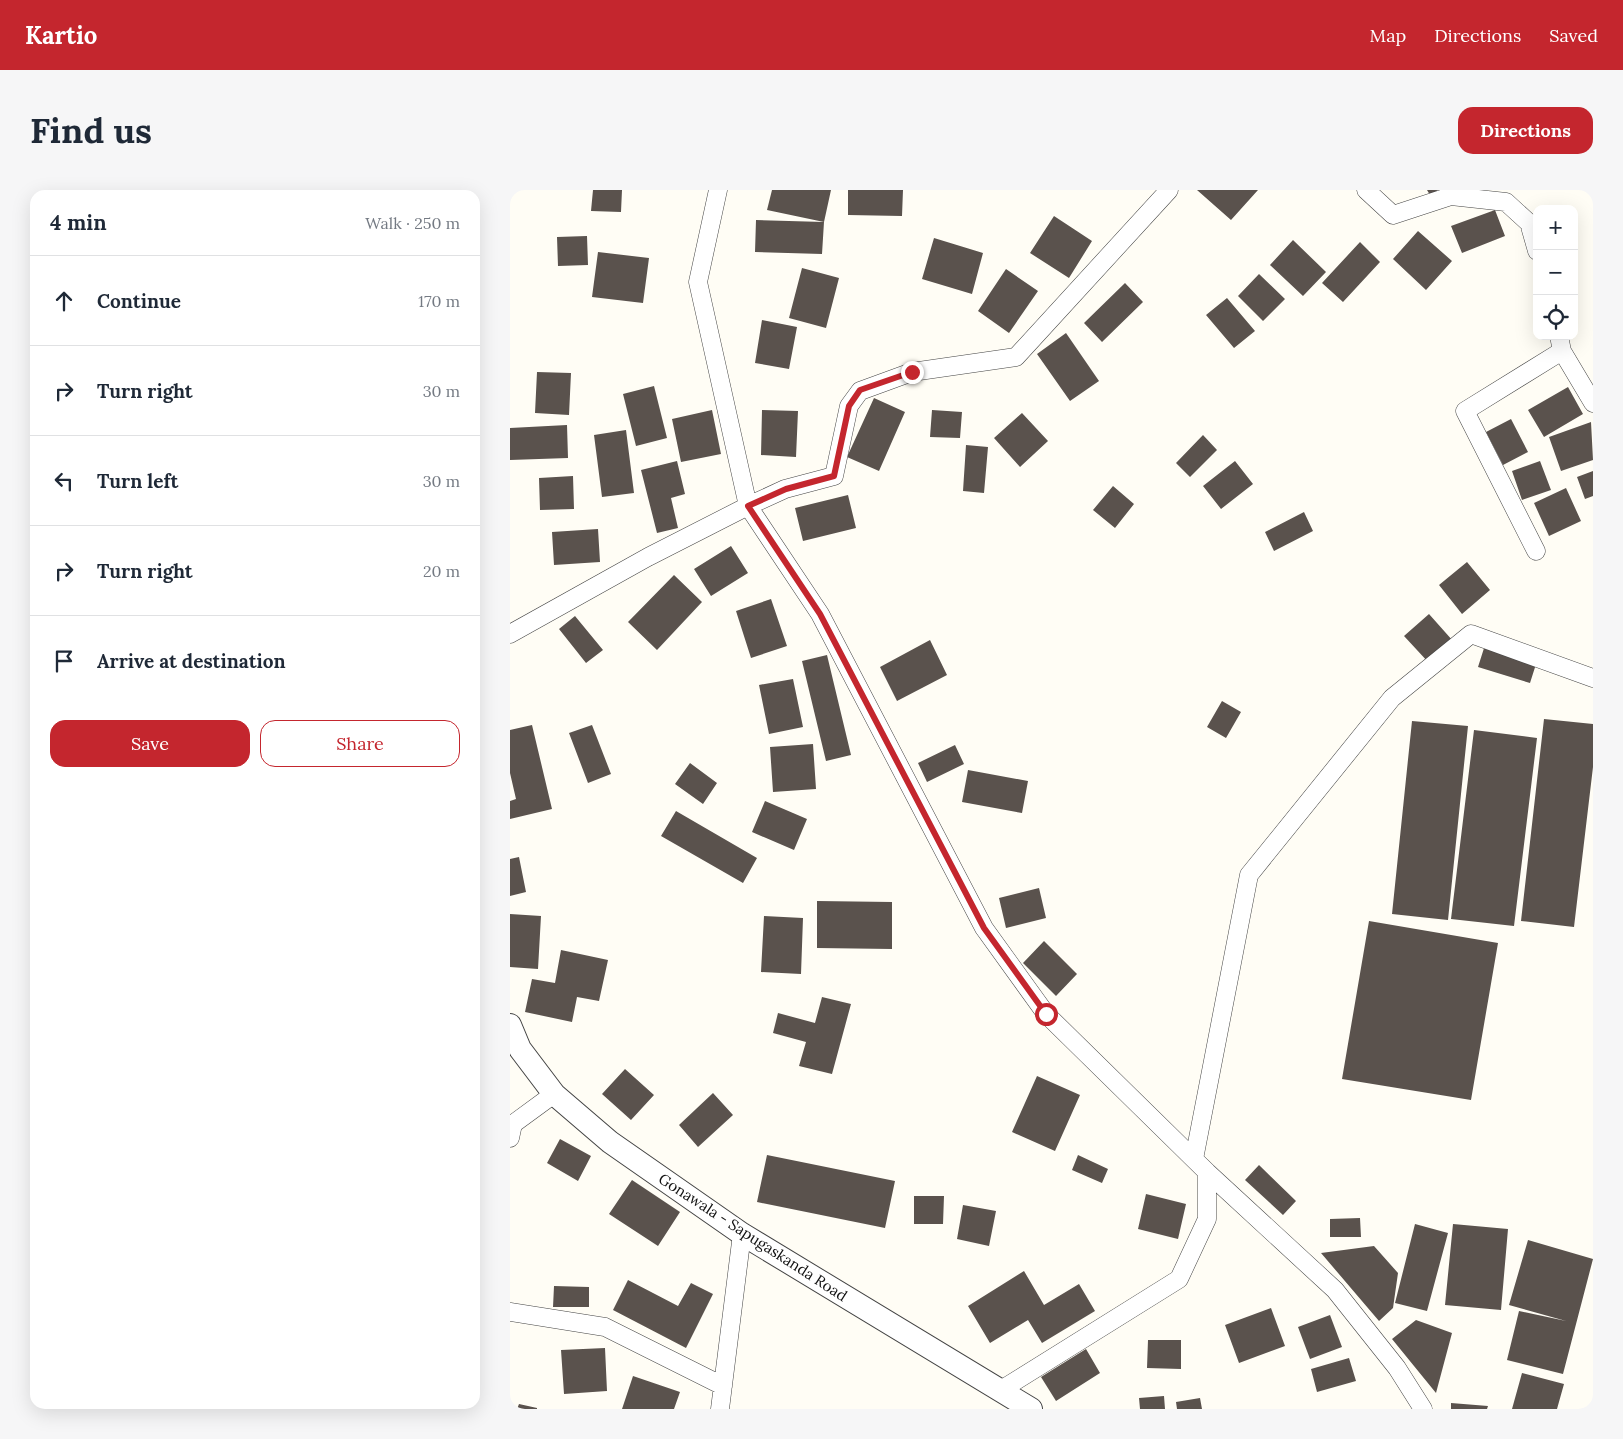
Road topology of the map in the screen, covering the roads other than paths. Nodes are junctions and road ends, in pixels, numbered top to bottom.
1 (718, 190) edge
2 (1169, 190) edge
3 (1366, 190) edge
4 (1537, 250) edge
5 (1561, 344) edge
6 (1593, 403) edge
7 (748, 506) junction
8 (1536, 551) dead end
9 (510, 634) edge
10 (1593, 678) edge
11 (510, 1025) edge
12 (515, 1049) edge
13 (554, 1094) junction
14 (510, 1138) edge
15 (1194, 1159) junction
16 (1207, 1172) junction
17 (742, 1234) junction
18 (510, 1312) edge
19 (723, 1386) junction
20 (1001, 1390) junction
21 (720, 1409) edge
22 (1031, 1409) edge
23 (1423, 1409) edge

1 - 7 street
2 - 7 street
3 - 4 street
5 - 6 street
5 - 8 street
7 - 9 street
7 - 15 street
10 - 15 street
11 - 12 street, Gonawala - Sapugaskanda Road
12 - 13 street, Gonawala - Sapugaskanda Road
13 - 14 street
13 - 17 street, Gonawala - Sapugaskanda Road
15 - 16 street
16 - 20 street
16 - 23 street
17 - 19 street
17 - 20 street, Gonawala - Sapugaskanda Road
18 - 19 street
19 - 21 street
20 - 22 street, Gonawala - Sapugaskanda Road

